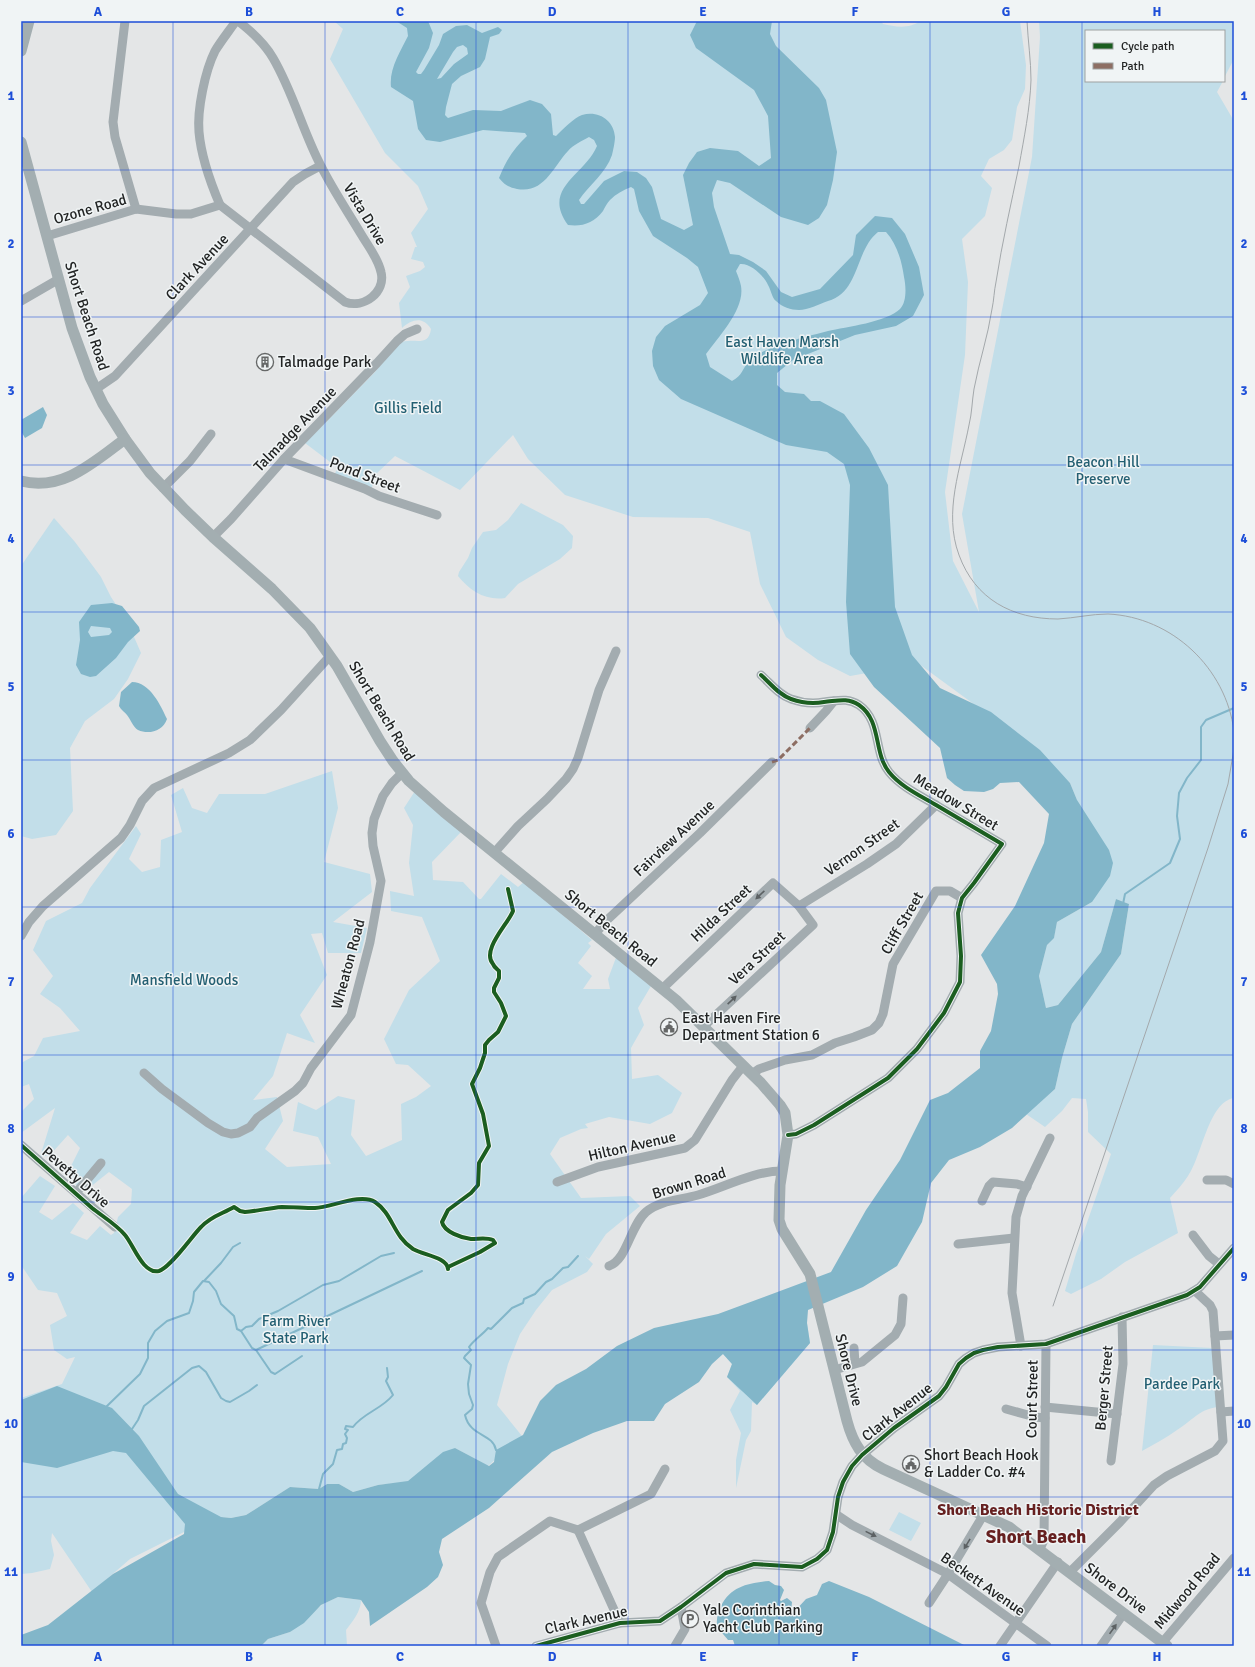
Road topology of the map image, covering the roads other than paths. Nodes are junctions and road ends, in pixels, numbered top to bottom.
1 (30, 21) edge
2 (124, 21) edge
3 (237, 21) edge
4 (21, 50) edge
5 (21, 142) edge
6 (320, 166) junction
7 (220, 205) junction
8 (136, 210) junction
9 (251, 230) junction
10 (46, 236) junction
11 (58, 279) junction
12 (21, 301) edge
13 (417, 330) dead end
14 (96, 389) junction
15 (211, 434) dead end
16 (124, 439) junction
17 (284, 459) junction
18 (21, 481) edge
19 (163, 488) junction
20 (437, 515) dead end
21 (213, 537) junction
22 (616, 652) dead end
23 (330, 656) junction
24 (761, 675) dead end
25 (834, 701) junction
26 (810, 728) dead end
27 (772, 762) dead end
28 (402, 773) junction
29 (936, 805) junction
30 (494, 853) junction
31 (962, 898) junction
32 (799, 906) junction
33 (22, 931) edge
34 (595, 934) junction
35 (663, 988) junction
36 (703, 1027) junction
37 (744, 1066) junction
38 (144, 1073) dead end
39 (752, 1074) junction
40 (788, 1135) junction
41 (1050, 1138) dead end
42 (21, 1145) edge
43 (101, 1163) dead end
44 (782, 1170) junction
45 (1207, 1180) dead end
46 (557, 1182) dead end
47 (1234, 1184) edge
48 (1026, 1187) junction
49 (76, 1193) junction
50 (982, 1201) dead end
51 (115, 1227) dead end
52 (1192, 1235) dead end
53 (1014, 1238) junction
54 (958, 1244) dead end
55 (1234, 1248) edge
56 (1219, 1264) junction
57 (609, 1266) dead end
58 (813, 1288) joint
59 (1195, 1291) junction
60 (903, 1298) dead end
61 (1122, 1317) junction
62 (1234, 1334) edge
63 (1215, 1336) junction
64 (1046, 1344) junction
65 (1021, 1346) junction
66 (854, 1348) dead end
67 (855, 1363) junction
68 (834, 1370) junction
69 (1045, 1407) junction
70 (1006, 1409) dead end
71 (1234, 1411) edge
72 (1221, 1412) junction
73 (1116, 1414) junction
74 (1045, 1418) junction
75 (862, 1455) junction
76 (1111, 1461) dead end
77 (665, 1469) dead end
78 (984, 1514) junction
79 (837, 1515) junction
80 (578, 1530) junction
81 (1040, 1548) junction
82 (1234, 1558) edge
83 (1058, 1562) junction
84 (1070, 1572) junction
85 (948, 1574) junction
86 (928, 1603) dead end
87 (681, 1607) junction
88 (1124, 1613) junction
89 (620, 1623) junction
90 (1015, 1623) junction
91 (1165, 1644) edge
92 (496, 1646) edge
93 (536, 1646) edge
94 (675, 1646) edge
95 (1000, 1646) edge
96 (1047, 1646) edge
97 (1101, 1646) edge

1 - 4 main road
2 - 8 street
3 - 6 street, Vista Drive
3 - 7 street
5 - 10 main road, Short Beach Road
6 - 9 street, Clark Avenue
6 - 9 street, Vista Drive
7 - 8 street, Ozone Road
7 - 9 street
8 - 10 street, Ozone Road
9 - 14 street, Clark Avenue
10 - 11 main road, Short Beach Road
11 - 12 street
11 - 14 main road, Short Beach Road
13 - 17 street, Talmadge Avenue
14 - 16 main road, Short Beach Road
15 - 19 street
16 - 18 main road
16 - 19 main road, Short Beach Road
17 - 20 street, Pond Street
17 - 21 street, Talmadge Avenue
19 - 21 main road, Short Beach Road
21 - 23 main road, Short Beach Road
22 - 30 street
23 - 28 main road, Short Beach Road
23 - 33 street
24 - 25 street, Meadow Street
25 - 26 street
25 - 29 street, Meadow Street
27 - 34 street, Fairview Avenue
28 - 30 main road, Short Beach Road
28 - 38 street, Wheaton Road
29 - 31 street, Meadow Street
29 - 32 street, Vernon Street
30 - 34 main road, Short Beach Road
31 - 39 street, Cliff Street
31 - 40 street, Meadow Street
32 -> 35 street, Hilda Street
36 -> 32 street, Vera Street
34 - 35 main road, Short Beach Road
35 - 36 main road, Short Beach Road
36 - 37 main road, Short Beach Road
37 - 39 main road, Short Beach Road
37 - 46 street, Hilton Avenue
39 - 40 main road, Short Beach Road
40 - 44 main road, Short Beach Road
41 - 48 street
42 - 49 street, Pevetty Drive
43 - 49 street
44 - 57 street, Brown Road
44 - 58 main road, Short Beach Road
45 - 47 street
48 - 50 street
48 - 53 street
49 - 51 street, Pevetty Drive
52 - 56 street
53 - 54 street
53 - 65 street
55 - 56 street
56 - 59 street
58 - 68 main road, Shore Drive
59 - 61 street, Clark Avenue
59 - 63 street
60 - 67 street
61 - 64 street, Clark Avenue
61 - 73 street, Berger Street
62 - 63 street
63 - 72 street
64 - 65 street, Clark Avenue
64 - 69 street, Court Street
65 - 75 street, Clark Avenue
66 - 67 street
67 - 68 street
68 - 75 main road, Shore Drive
69 - 73 street
69 - 74 street, Court Street
70 - 74 street
71 - 72 street
72 - 84 street
73 - 76 street, Berger Street
74 - 81 street, Court Street
75 - 78 main road, Shore Drive
75 - 79 street, Clark Avenue
77 - 80 street
78 - 81 main road, Shore Drive
78 -> 85 street
79 -> 85 street, Beckett Avenue
79 - 87 street, Clark Avenue
80 - 89 street
80 - 92 street
81 - 83 main road, Shore Drive
82 - 91 street, Midwood Road
83 - 84 main road, Shore Drive
83 - 90 street
84 - 88 main road, Shore Drive
85 - 86 street
85 - 90 street, Beckett Avenue
87 - 89 street, Clark Avenue
87 - 94 street
88 - 91 main road, Shore Drive
97 -> 88 street
89 - 93 street, Clark Avenue
90 - 95 street
90 - 96 street, Beckett Avenue

